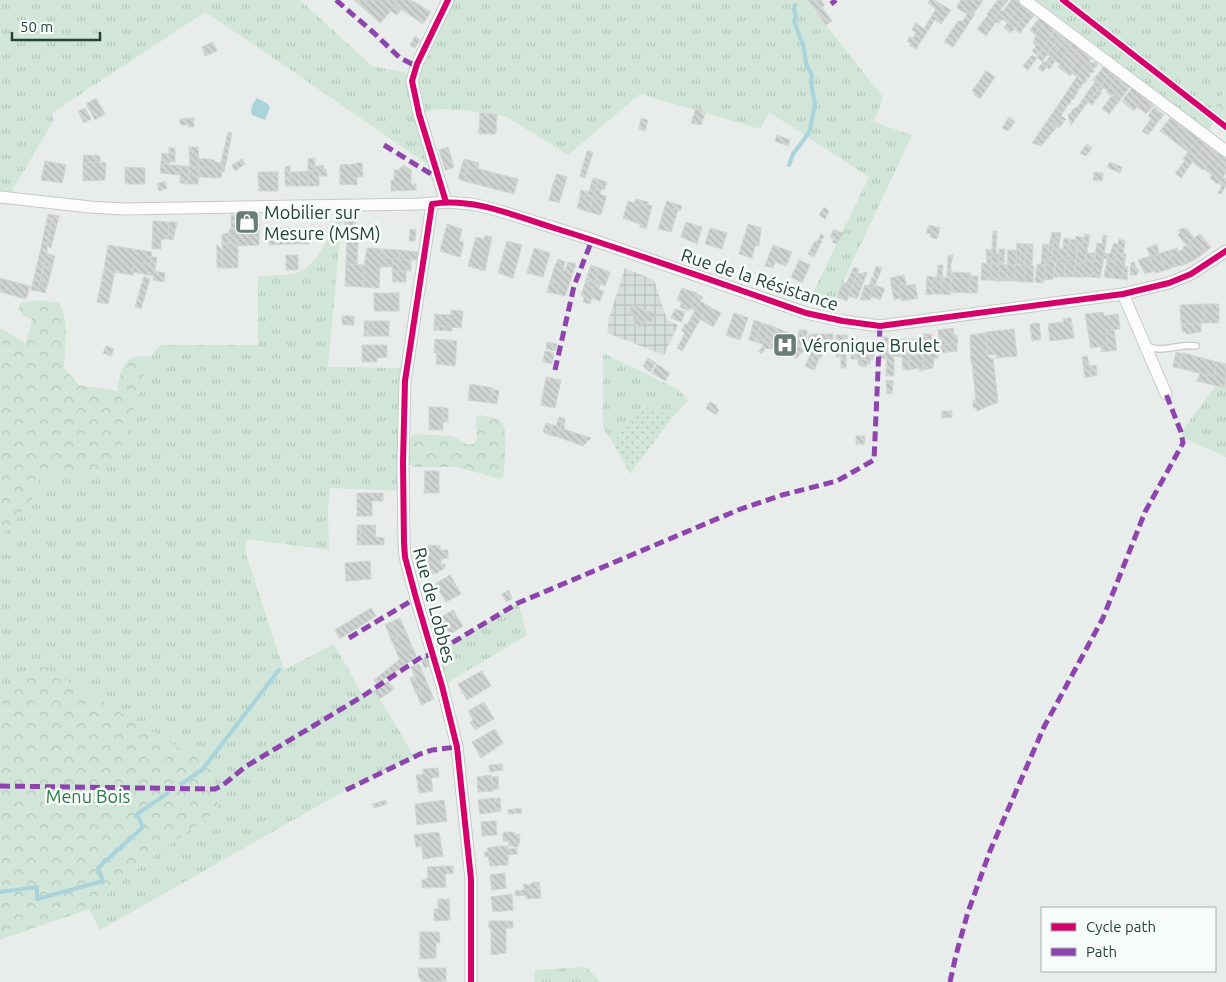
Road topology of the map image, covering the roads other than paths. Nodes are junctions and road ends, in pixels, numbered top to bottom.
1 (448, 0) edge
2 (1025, 0) edge
3 (1226, 151) edge
4 (0, 197) edge
5 (446, 202) junction
6 (432, 204) junction
7 (1226, 251) edge
8 (1123, 294) junction
9 (1145, 346) junction
10 (1196, 346) dead end
11 (1166, 394) dead end
12 (471, 982) edge

1 - 5 street
2 - 3 street
4 - 6 street, Rue de la Résistance
5 - 6 street, Rue de la Résistance
5 - 8 street, Rue de la Résistance
6 - 12 street, Rue de Lobbes
7 - 8 street, Rue de la Résistance
8 - 9 street
9 - 10 lane
9 - 11 street

